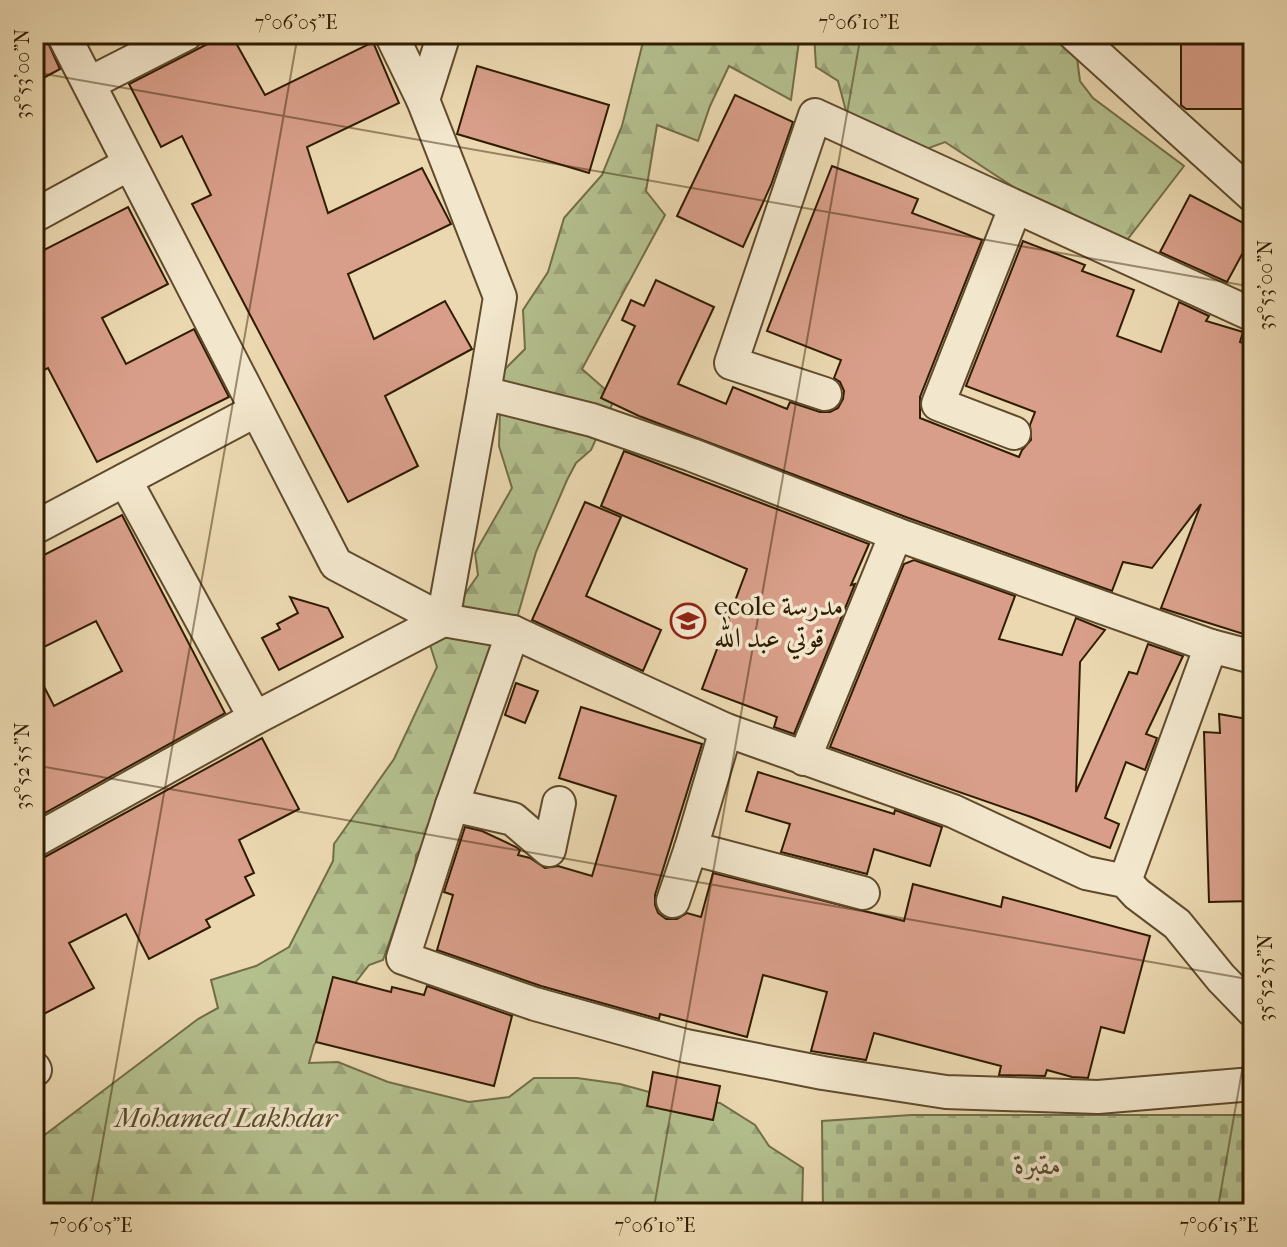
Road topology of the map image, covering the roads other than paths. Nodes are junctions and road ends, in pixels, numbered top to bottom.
1 (63, 34) edge
2 (186, 34) edge
3 (391, 34) edge
4 (444, 34) edge
5 (1074, 34) edge
6 (90, 83) junction
7 (423, 100) junction
8 (129, 164) junction
9 (1253, 196) edge
10 (1015, 208) junction
11 (34, 216) edge
12 (1253, 315) edge
13 (484, 393) junction
14 (825, 394) dead end
15 (255, 411) junction
16 (1014, 433) dead end
17 (125, 480) junction
18 (34, 528) edge
19 (896, 534) junction
20 (443, 620) junction
21 (513, 632) junction
22 (1211, 646) junction
23 (1253, 657) edge
24 (255, 718) junction
25 (726, 730) junction
26 (804, 759) junction
27 (559, 803) dead end
28 (452, 805) junction
29 (34, 841) edge
30 (691, 848) junction
31 (1125, 881) junction
32 (863, 893) dead end
33 (673, 901) dead end
34 (1253, 975) edge
35 (1221, 978) junction
36 (1253, 1011) edge
37 (1253, 1084) edge

1 - 6 street
2 - 6 street
3 - 7 street
4 - 7 street
5 - 9 street
6 - 8 street
7 - 13 street
8 - 11 street
8 - 15 street
10 - 12 street
10 - 14 street
10 - 16 street
13 - 19 street
13 - 20 street
15 - 17 street
15 - 20 street
17 - 18 street
17 - 24 street
19 - 22 street
19 - 26 street
20 - 21 street
20 - 24 street
21 - 25 street
21 - 28 street
22 - 23 street
22 - 31 street
24 - 29 street
25 - 26 street
25 - 30 street
26 - 31 street
27 - 28 street
28 - 37 street
30 - 32 street
30 - 33 street
31 - 35 street
34 - 35 street
35 - 36 street

